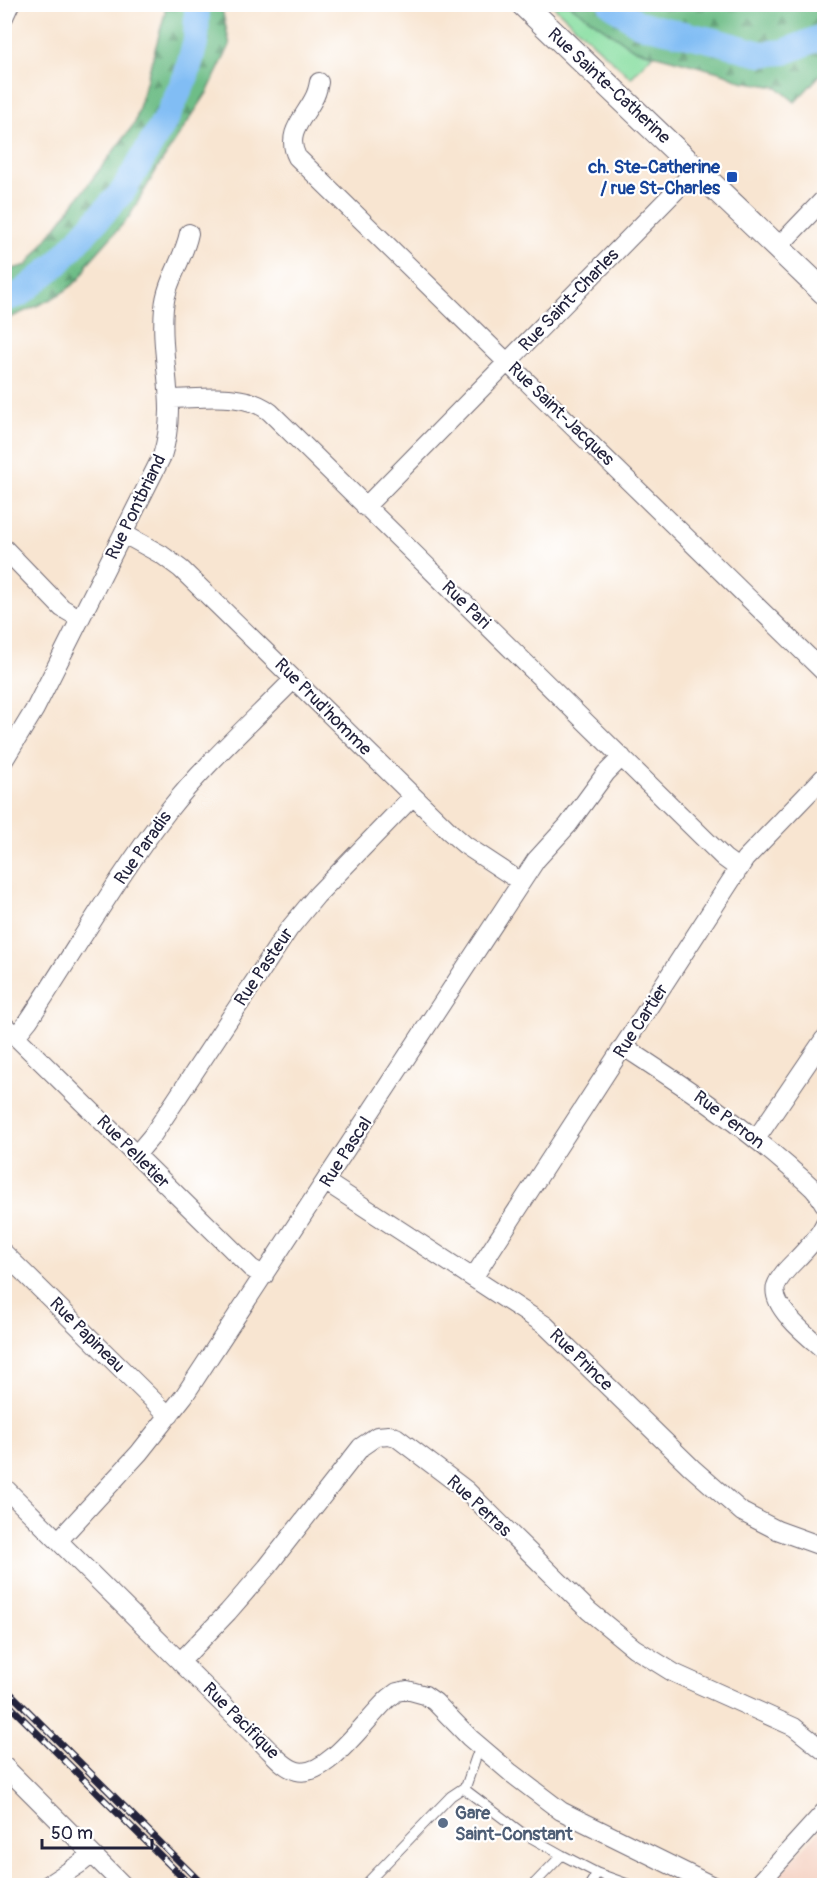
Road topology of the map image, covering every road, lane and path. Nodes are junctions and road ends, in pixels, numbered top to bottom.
1 (10, 4) edge
2 (523, 4) edge
3 (4, 17) edge
4 (319, 82) dead end
5 (697, 169) junction
6 (825, 200) edge
7 (189, 233) dead end
8 (778, 247) junction
9 (825, 292) edge
10 (508, 363) junction
11 (170, 399) junction
12 (365, 507) junction
13 (124, 534) junction
14 (4, 548) edge
15 (79, 618) junction
16 (825, 672) edge
17 (294, 679) junction
18 (622, 757) junction
19 (4, 760) edge
20 (825, 777) edge
21 (413, 796) junction
22 (739, 869) junction
23 (521, 882) junction
24 (10, 1030) edge
25 (825, 1039) edge
26 (624, 1047) junction
27 (756, 1139) junction
28 (136, 1155) junction
29 (326, 1182) junction
30 (825, 1204) edge
31 (825, 1225) edge
32 (4, 1253) edge
33 (264, 1276) junction
34 (473, 1278) junction
35 (825, 1350) edge
36 (170, 1415) junction
37 (4, 1487) edge
38 (59, 1540) junction
39 (825, 1547) edge
40 (180, 1662) junction
41 (482, 1749) junction
42 (825, 1751) edge
43 (4, 1766) edge
44 (463, 1788) junction
45 (825, 1812) edge
46 (92, 1854) junction
47 (562, 1855) junction
48 (597, 1873) junction
49 (825, 1879) edge
50 (46, 1886) edge
51 (124, 1886) edge
52 (364, 1886) edge
53 (532, 1886) edge
54 (589, 1886) edge
55 (633, 1886) edge
56 (713, 1886) edge
57 (757, 1886) edge
58 (818, 1886) edge

1 - 3 street
2 - 5 street, Rue Sainte-Catherine
4 - 10 street, Rue Saint-Jacques
5 - 8 street, Rue Sainte-Catherine
5 - 10 street, Rue Saint-Charles
6 - 8 street
7 - 11 street, Rue Pontbriand
8 - 9 street, Rue Sainte-Catherine
10 - 12 street, Rue Saint-Charles
10 - 16 street, Rue Saint-Jacques
11 - 12 street, Rue Pari
11 - 13 street, Rue Pontbriand
12 - 18 street, Rue Pari
13 - 15 street, Rue Pontbriand
13 - 17 street, Rue Prud'homme
14 - 15 street
15 - 19 street, Rue Pontbriand
17 - 21 street, Rue Prud'homme
17 - 24 street, Rue Paradis
18 - 22 street, Rue Pari
18 - 23 street, Rue Pascal
20 - 22 street, Rue Cartier
21 - 23 street, Rue Prud'homme
21 - 28 street, Rue Pasteur
22 - 26 street, Rue Cartier
23 - 29 street, Rue Pascal
24 - 28 street, Rue Pelletier
25 - 27 street
26 - 27 street, Rue Perron
26 - 34 street, Rue Cartier
27 - 30 street, Rue Perron
28 - 33 street, Rue Pelletier
29 - 33 street, Rue Pascal
29 - 34 street, Rue Prince
31 - 35 street
32 - 36 street, Rue Papineau
33 - 36 street, Rue Pascal
34 - 39 street, Rue Prince
36 - 38 street, Rue Pascal
37 - 38 street, Rue Pacifique
38 - 40 street, Rue Pacifique
40 - 41 street, Rue Pacifique
40 - 42 street, Rue Perras
41 - 44 lane
41 - 56 street, Rue Pacifique
43 - 46 street
44 - 47 lane
44 - 52 lane
45 - 57 street
46 - 50 street
46 - 51 street
47 - 48 lane
47 - 53 lane
48 - 54 lane
48 - 55 lane
49 - 58 lane

